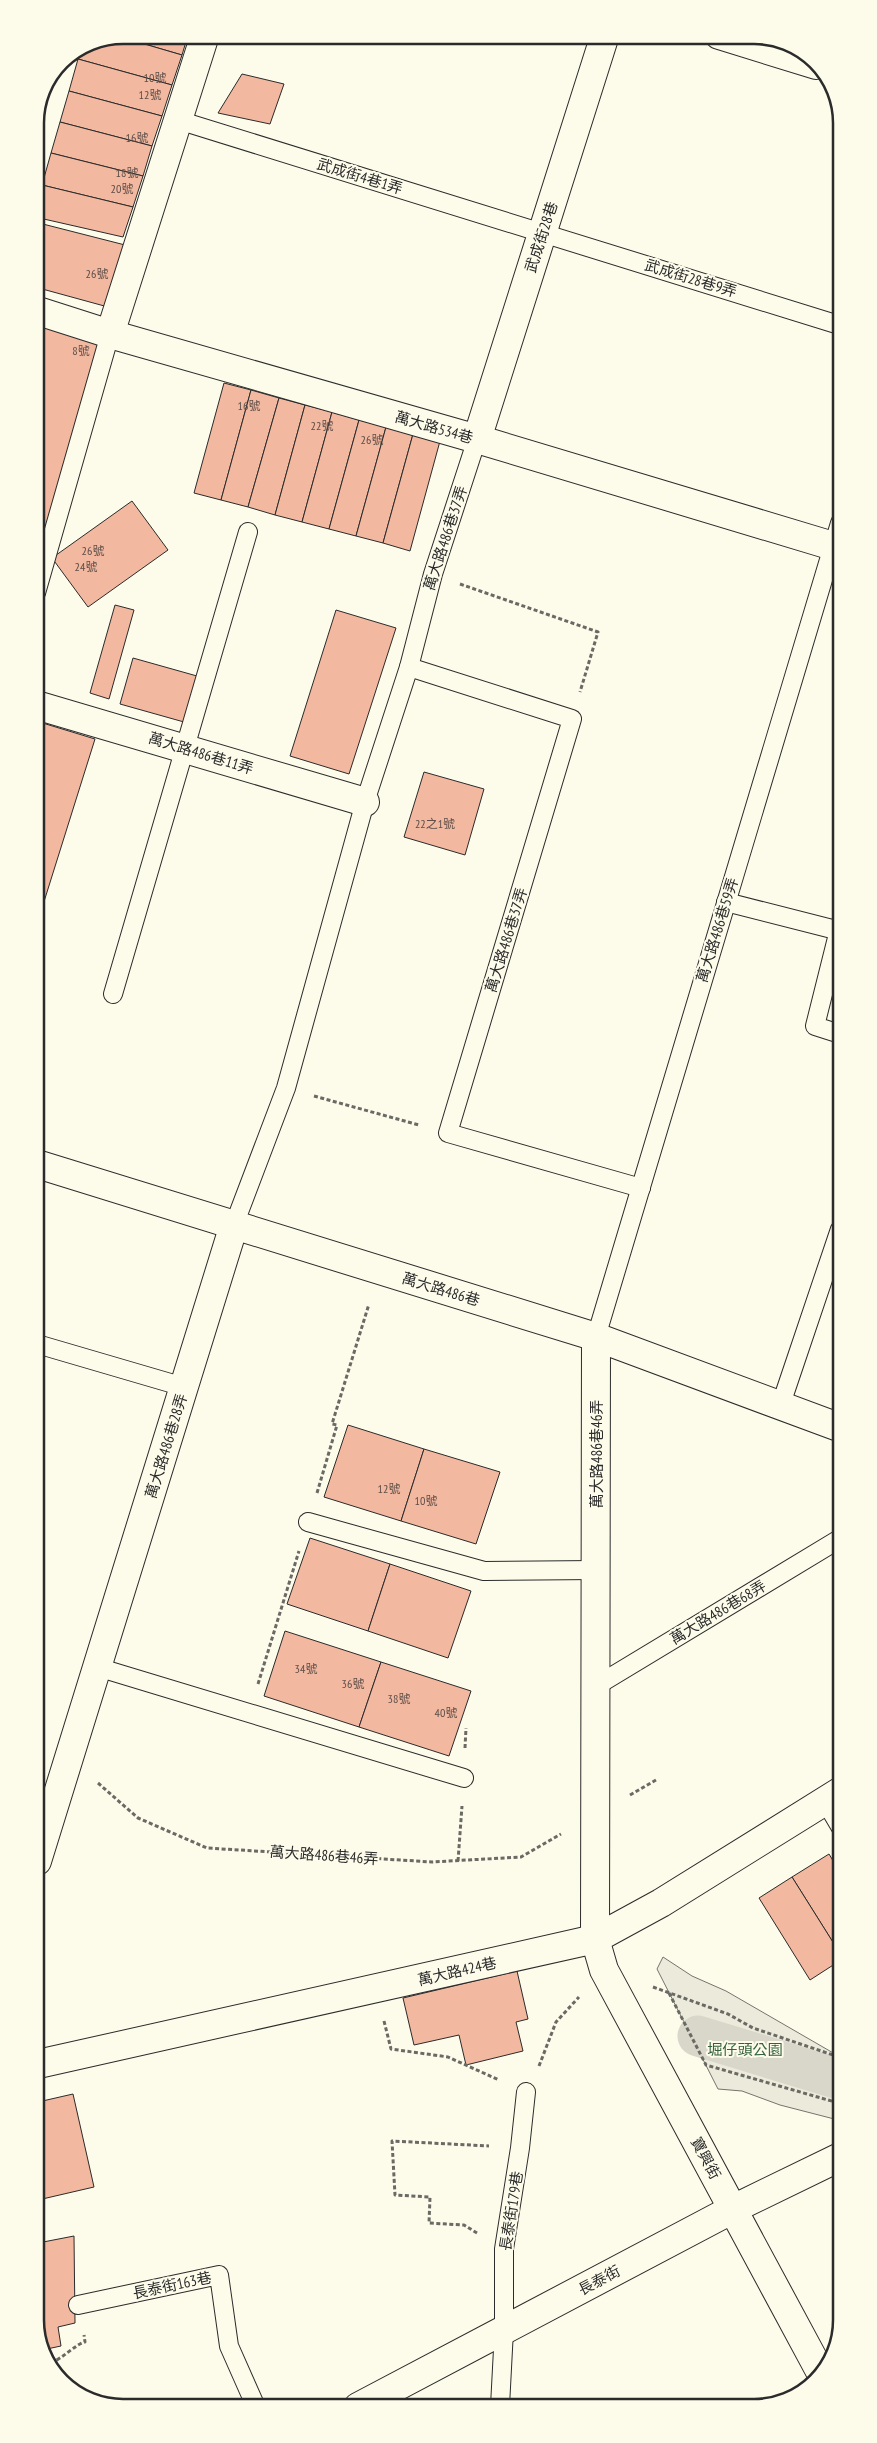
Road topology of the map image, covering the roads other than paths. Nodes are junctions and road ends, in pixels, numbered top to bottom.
1 (201, 44) edge
2 (602, 44) edge
3 (748, 44) edge
4 (803, 61) edge
5 (178, 120) junction
6 (542, 232) junction
7 (44, 313) edge
8 (833, 323) edge
9 (110, 334) junction
10 (478, 439) junction
11 (248, 532) dead end
12 (833, 533) edge
13 (833, 544) edge
14 (44, 548) edge
15 (409, 667) junction
16 (44, 706) edge
17 (185, 749) junction
18 (365, 802) junction
19 (726, 902) junction
20 (833, 929) edge
21 (833, 954) edge
22 (113, 994) dead end
23 (833, 1032) edge
24 (44, 1166) edge
25 (640, 1188) junction
26 (234, 1225) junction
27 (833, 1250) edge
28 (596, 1337) junction
29 (44, 1346) edge
30 (184, 1387) junction
31 (780, 1406) junction
32 (833, 1425) edge
33 (308, 1522) road end
34 (833, 1543) edge
35 (596, 1570) junction
36 (97, 1667) junction
37 (596, 1686) junction
38 (464, 1778) dead end
39 (833, 1796) edge
40 (44, 1841) edge
41 (595, 1939) junction
42 (44, 2063) edge
43 (526, 2092) road end
44 (833, 2160) edge
45 (733, 2209) junction
46 (78, 2305) road end
47 (504, 2330) junction
48 (818, 2367) edge
49 (252, 2399) edge
50 (373, 2399) edge
51 (500, 2399) edge

1 - 5 street
2 - 6 street, 武成街28巷
3 - 4 street
5 - 6 lane, 武成街4巷1弄
5 - 9 street
6 - 8 lane, 武成街28巷9弄
6 - 10 street, 武成街28巷
7 - 9 street, 萬大路534巷
9 - 10 street, 萬大路534巷
9 - 14 lane
10 - 12 street, 萬大路534巷
10 - 15 lane, 萬大路486巷37弄
11 - 17 lane
13 - 19 lane, 萬大路486巷59弄
15 - 18 lane, 萬大路486巷37弄
15 - 25 lane, 萬大路486巷37弄
16 - 17 street, 萬大路486巷11弄
17 - 18 street, 萬大路486巷11弄
17 - 22 lane
18 - 26 lane, 萬大路486巷37弄
19 - 20 lane
19 - 25 lane, 萬大路486巷59弄
21 - 23 lane
24 - 26 street, 萬大路486巷
25 - 28 lane, 萬大路486巷59弄
26 - 28 street, 萬大路486巷
26 - 30 street, 萬大路486巷28弄
27 - 31 lane
28 - 31 street, 萬大路486巷
28 - 35 street, 萬大路486巷46弄
29 - 30 lane
30 - 36 street, 萬大路486巷28弄
31 - 32 street, 萬大路486巷
33 - 35 lane
34 - 37 lane, 萬大路486巷68弄
35 - 37 street, 萬大路486巷46弄
36 - 38 lane
36 - 40 street, 萬大路486巷28弄
37 - 41 street, 萬大路486巷46弄
39 - 41 street, 萬大路424巷
41 - 42 street, 萬大路424巷
41 - 45 street, 寶興街
43 - 47 lane, 長泰街179巷
44 - 45 street, 長泰街
45 - 47 street, 長泰街
45 - 48 street, 寶興街
46 - 49 lane, 長泰街163巷
47 - 50 street, 長泰街
47 - 51 lane, 長泰街179巷

